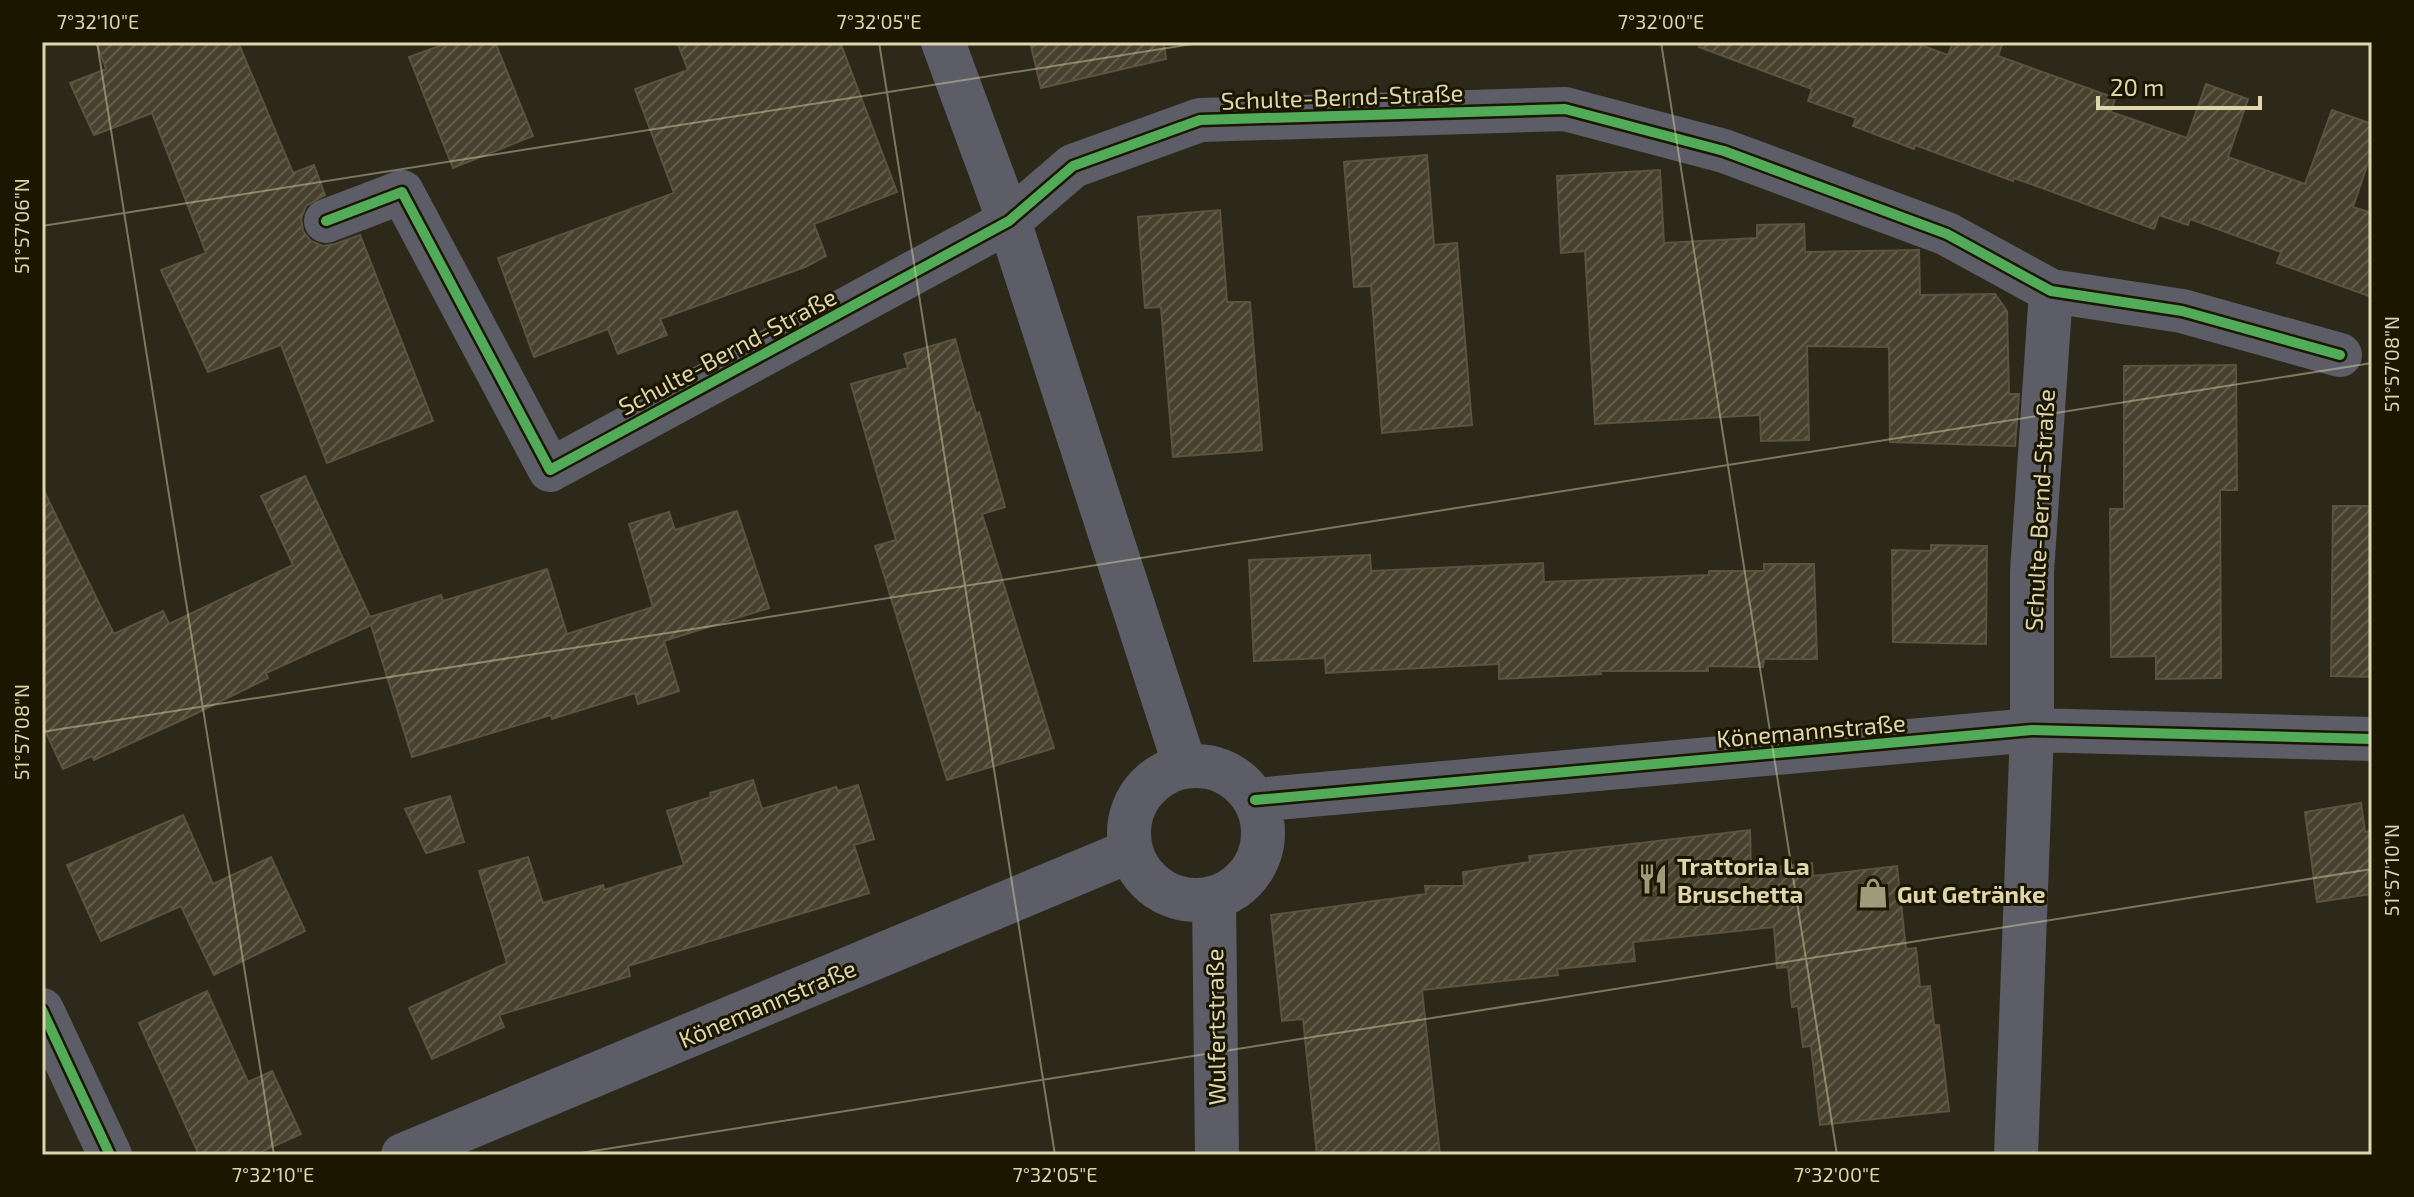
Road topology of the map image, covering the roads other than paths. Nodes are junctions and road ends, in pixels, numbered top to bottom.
1 (943, 42) edge
2 (326, 221) dead end
3 (1009, 221) junction
4 (2051, 291) junction
5 (2340, 355) dead end
6 (2032, 730) junction
7 (2372, 739) edge
8 (1185, 766) junction
9 (1255, 800) junction
10 (1130, 851) junction
11 (1214, 899) junction
12 (46, 1028) edge
13 (110, 1155) edge
14 (403, 1155) edge
15 (1217, 1155) edge
16 (2016, 1155) edge

1 - 3 street
2 - 3 street, Schulte-Bernd-Straße
3 - 4 street, Schulte-Bernd-Straße
3 - 8 street
4 - 5 street, Schulte-Bernd-Straße
4 - 6 street, Schulte-Bernd-Straße
6 - 7 street, Könemannstraße
6 - 9 street, Könemannstraße
6 - 16 street, Schulte-Bernd-Straße
8 - 9 street
8 - 10 street
9 - 11 street
10 - 11 street
10 - 14 street, Könemannstraße
11 - 15 street, Wulfertstraße
12 - 13 street

